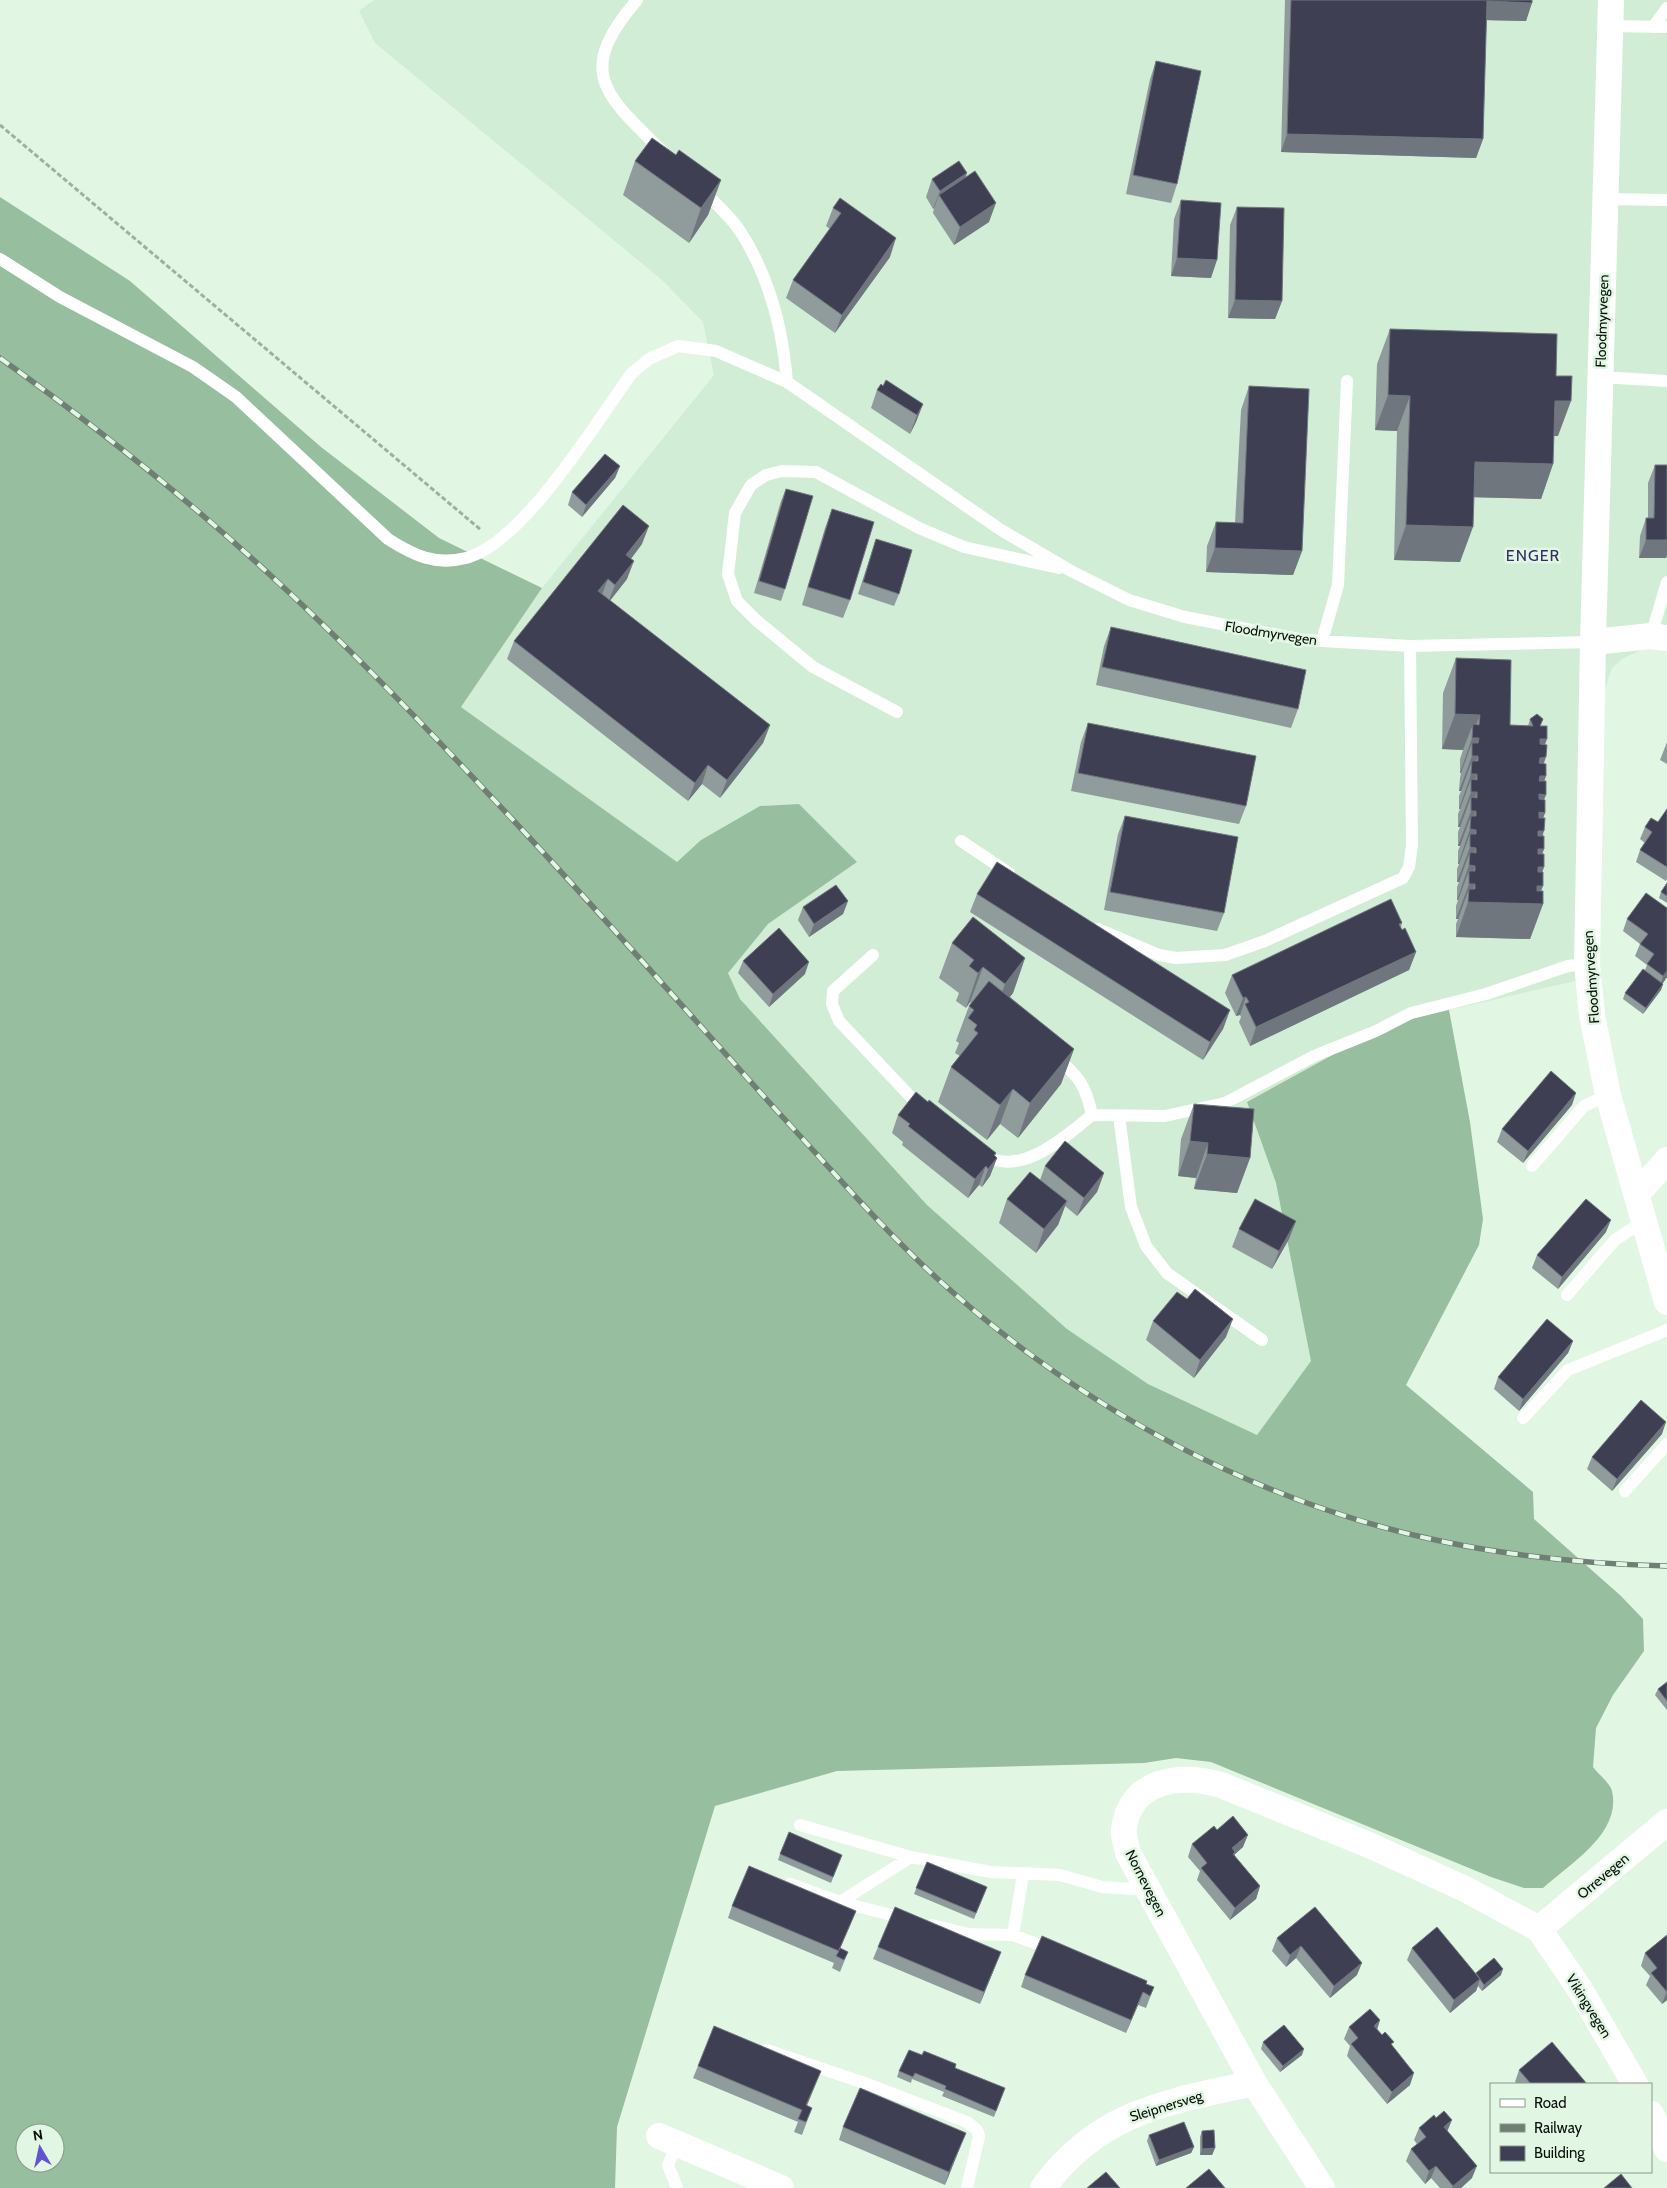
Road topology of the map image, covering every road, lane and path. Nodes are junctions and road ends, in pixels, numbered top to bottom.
1 (637, 0) edge
2 (1611, 0) edge
3 (1667, 8) edge
4 (1609, 26) junction
5 (1653, 27) junction
6 (1667, 28) edge
7 (0, 125) edge
8 (670, 158) edge
9 (689, 178) edge
10 (1605, 199) junction
11 (1667, 200) edge
12 (0, 259) edge
13 (1600, 377) junction
14 (1347, 381) dead end
15 (1667, 381) edge
16 (787, 382) junction
17 (496, 544) junction
18 (1071, 571) junction
19 (1667, 582) edge
20 (1659, 637) edge
21 (1322, 641) junction
22 (1593, 642) junction
23 (1410, 646) junction
24 (898, 712) dead end
25 (961, 841) dead end
26 (1016, 877) edge
27 (1087, 923) edge
28 (872, 955) dead end
29 (1588, 964) junction
30 (1045, 1049) edge
31 (1608, 1095) junction
32 (1092, 1115) junction
33 (1119, 1116) junction
34 (930, 1117) edge
35 (968, 1144) edge
36 (1667, 1160) edge
37 (1532, 1166) dead end
38 (1637, 1194) junction
39 (1644, 1221) junction
40 (1567, 1295) dead end
41 (1667, 1302) edge
42 (1667, 1330) edge
43 (1262, 1340) dead end
44 (1523, 1418) dead end
45 (1667, 1444) edge
46 (1626, 1491) dead end
47 (1667, 1822) edge
48 (800, 1825) dead end
49 (911, 1857) junction
50 (1023, 1875) junction
51 (777, 1880) edge
52 (1147, 1890) junction
53 (840, 1902) junction
54 (1539, 1930) junction
55 (1012, 1935) junction
56 (1067, 1955) edge
57 (757, 2046) edge
58 (1254, 2083) junction
59 (1634, 2083) edge
60 (1652, 2116) edge
61 (668, 2140) joint
62 (1667, 2149) edge
63 (677, 2188) edge
64 (781, 2188) edge
65 (967, 2188) edge
66 (1043, 2188) edge
67 (1322, 2188) edge

1 - 8 lane
2 - 4 street, Floodmyrvegen
3 - 5 lane
4 - 5 lane
4 - 10 street, Floodmyrvegen
5 - 6 lane
7 - 17 path
9 - 16 lane
10 - 11 lane
10 - 13 street, Floodmyrvegen
12 - 17 lane, Floodmyrvegen
13 - 15 lane
13 - 22 street, Floodmyrvegen
14 - 21 lane
16 - 17 lane, Floodmyrvegen
16 - 18 lane, Floodmyrvegen
18 - 21 lane, Floodmyrvegen
18 - 24 lane
19 - 20 lane
20 - 22 street
21 - 23 lane, Floodmyrvegen
22 - 23 lane, Floodmyrvegen
22 - 29 street, Floodmyrvegen
23 - 27 lane
25 - 26 lane
28 - 34 lane
29 - 31 street, Floodmyrvegen
29 - 33 lane
30 - 32 lane
31 - 37 lane
31 - 38 street, Floodmyrvegen
32 - 33 lane
32 - 35 lane
33 - 43 lane
36 - 38 street
38 - 39 street, Floodmyrvegen
39 - 40 lane
39 - 41 street, Floodmyrvegen
42 - 44 lane
45 - 46 lane
47 - 54 street, Orrevegen
48 - 49 lane
49 - 50 lane
49 - 53 lane
50 - 52 lane
50 - 55 lane
51 - 53 lane
52 - 54 street, Nornevegen
52 - 58 street, Nornevegen
53 - 55 lane
54 - 59 street, Vikingvegen
55 - 56 lane
57 - 65 lane
58 - 66 street, Sleipnersveg
58 - 67 street, Nornevegen
60 - 62 street
61 - 63 lane
61 - 64 street

